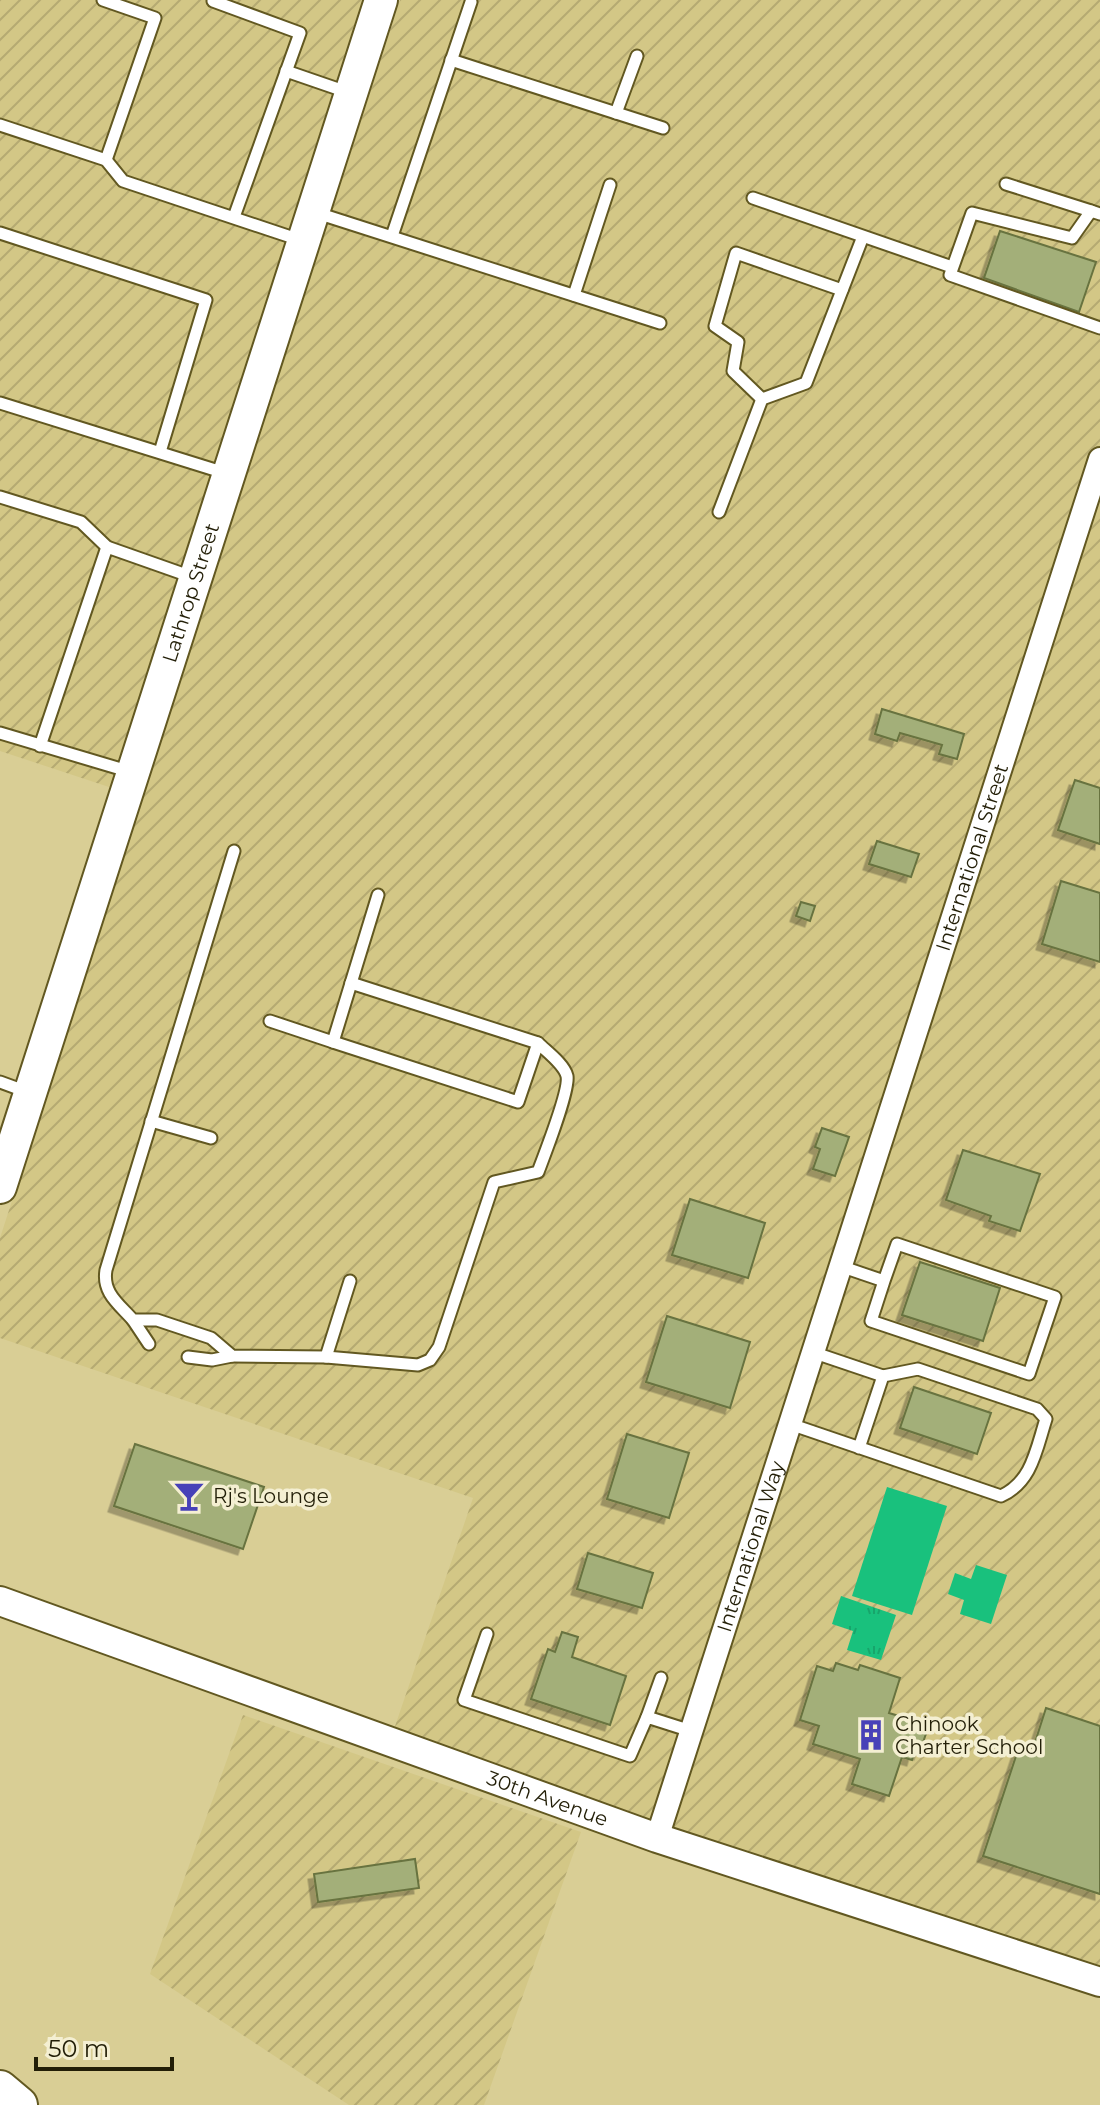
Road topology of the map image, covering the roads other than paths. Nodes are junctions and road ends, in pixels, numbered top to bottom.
1 (103, 0) edge
2 (381, 0) edge
3 (213, 1) edge
4 (471, 2) edge
5 (637, 56) dead end
6 (451, 60) junction
7 (286, 71) junction
8 (351, 94) junction
9 (616, 113) junction
10 (0, 125) edge
11 (663, 128) dead end
12 (106, 160) junction
13 (1006, 184) dead end
14 (610, 185) dead end
15 (753, 198) dead end
16 (1095, 213) edge
17 (234, 217) junction
18 (309, 226) junction
19 (0, 233) edge
20 (392, 236) junction
21 (862, 239) junction
22 (952, 267) junction
23 (842, 290) junction
24 (574, 295) junction
25 (660, 323) dead end
26 (1099, 325) edge
27 (762, 399) junction
28 (0, 403) edge
29 (160, 452) junction
30 (1100, 459) edge
31 (229, 474) junction
32 (0, 497) edge
33 (719, 512) dead end
34 (107, 547) junction
35 (195, 578) junction
36 (0, 733) edge
37 (40, 746) junction
38 (131, 772) junction
39 (234, 851) dead end
40 (378, 895) dead end
41 (351, 983) junction
42 (270, 1021) dead end
43 (333, 1042) junction
44 (538, 1043) junction
45 (15, 1087) edge
46 (151, 1121) junction
47 (211, 1138) dead end
48 (0, 1187) edge
49 (841, 1260) junction
50 (350, 1281) dead end
51 (884, 1281) junction
52 (133, 1320) junction
53 (149, 1344) dead end
54 (812, 1352) junction
55 (232, 1356) junction
56 (188, 1357) dead end
57 (326, 1357) junction
58 (883, 1376) junction
59 (789, 1423) junction
60 (859, 1448) junction
61 (0, 1601) edge
62 (487, 1634) dead end
63 (661, 1678) dead end
64 (647, 1717) junction
65 (691, 1731) junction
66 (657, 1838) junction
67 (1100, 1982) edge
68 (0, 2091) edge
69 (18, 2105) edge

1 - 12 lane
2 - 8 main road, Lathrop Street
3 - 7 lane
4 - 6 lane
5 - 9 lane
6 - 9 lane
6 - 20 lane
7 - 8 lane
7 - 17 lane
8 - 18 main road, Lathrop Street
9 - 11 lane
10 - 12 lane
12 - 17 lane
13 - 16 lane
14 - 24 lane
15 - 21 lane
16 - 22 lane
17 - 18 lane
18 - 20 lane
18 - 31 main road, Lathrop Street
19 - 29 lane
20 - 24 lane
21 - 22 lane
21 - 23 lane
22 - 26 lane
23 - 27 lane
23 - 27 lane
24 - 25 lane
27 - 33 lane
28 - 29 lane
29 - 31 lane
30 - 49 street, International Street
31 - 35 main road, Lathrop Street
32 - 34 lane
34 - 35 lane
34 - 37 lane
35 - 38 main road, Lathrop Street
36 - 37 lane
37 - 38 lane
38 - 45 main road, Lathrop Street
39 - 46 lane
40 - 41 lane
41 - 43 lane
41 - 44 lane
42 - 43 lane
43 - 44 lane
44 - 57 lane
45 - 48 main road, Lathrop Street
46 - 47 lane
46 - 52 lane
49 - 51 lane
49 - 54 street, International Way
50 - 57 lane
51 - 51 lane
52 - 53 lane
52 - 55 lane
54 - 58 lane
54 - 59 street, International Way
55 - 56 lane
55 - 57 lane
58 - 60 lane
58 - 60 lane
59 - 60 lane
59 - 65 street, International Way
61 - 66 street, 30th Avenue
62 - 64 lane
63 - 64 lane
64 - 65 lane
65 - 66 street, International Way
66 - 67 street, 30th Avenue
68 - 69 highway

